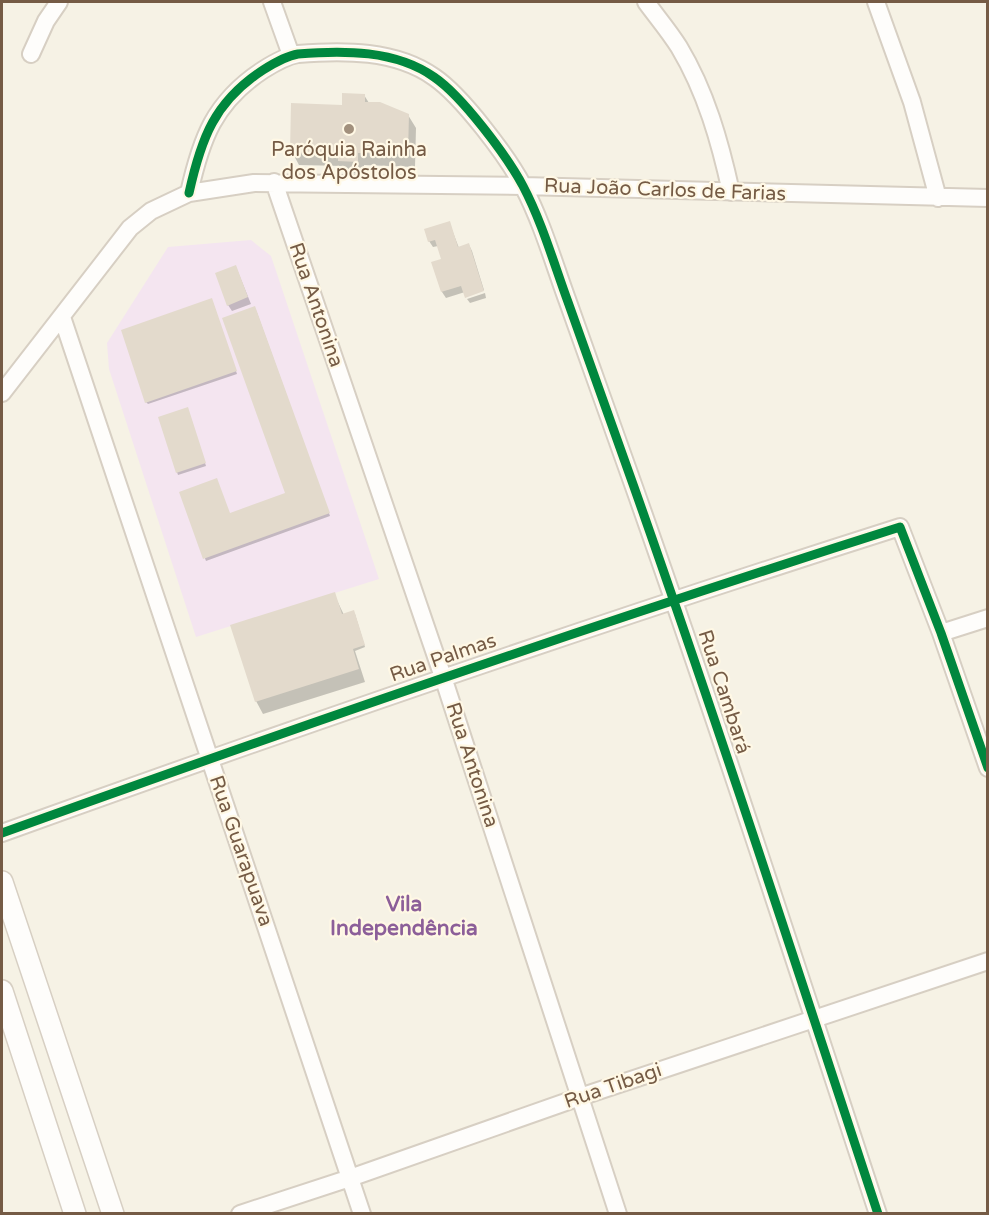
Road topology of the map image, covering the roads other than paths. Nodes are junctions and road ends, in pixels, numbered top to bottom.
1 (59, 2) edge
2 (272, 2) edge
3 (646, 2) edge
4 (876, 2) edge
5 (31, 54) dead end
6 (291, 55) junction
7 (274, 182) junction
8 (523, 186) junction
9 (731, 192) junction
10 (189, 193) junction
11 (938, 198) junction
12 (987, 198) edge
13 (62, 318) junction
14 (2, 393) edge
15 (674, 599) junction
16 (987, 618) edge
17 (941, 633) junction
18 (443, 677) junction
19 (210, 758) junction
20 (987, 768) edge
21 (2, 833) edge
22 (2, 882) edge
23 (987, 961) edge
24 (2, 991) edge
25 (814, 1019) junction
26 (580, 1097) junction
27 (350, 1178) junction
28 (75, 1214) edge
29 (113, 1214) edge
30 (240, 1214) edge
31 (362, 1214) edge
32 (618, 1214) edge
33 (878, 1214) edge

1 - 5 street
2 - 6 street
3 - 9 street
4 - 11 street
6 - 8 street, Rua Cambará
6 - 10 street
7 - 8 street, Rua João Carlos de Farias
7 - 10 street, Rua João Carlos de Farias
7 - 18 street, Rua Antonina
8 - 9 street, Rua João Carlos de Farias
8 - 15 street, Rua Cambará
9 - 11 street, Rua João Carlos de Farias
10 - 13 street, Rua João Carlos de Farias
11 - 12 street, Rua João Carlos de Farias
13 - 14 street, Rua João Carlos de Farias
13 - 19 street, Rua Guarapuava
15 - 17 street, Rua Palmas
15 - 18 street, Rua Palmas
15 - 25 street, Rua Cambará
16 - 17 street
17 - 20 street
18 - 19 street, Rua Palmas
18 - 26 street, Rua Antonina
19 - 21 street, Rua Palmas
19 - 27 street, Rua Guarapuava
22 - 29 street
23 - 25 street, Rua Tibagi
24 - 28 street
25 - 26 street, Rua Tibagi
25 - 33 street, Rua Cambará
26 - 27 street, Rua Tibagi
26 - 32 street, Rua Antonina
27 - 30 street, Rua Tibagi
27 - 31 street, Rua Guarapuava

